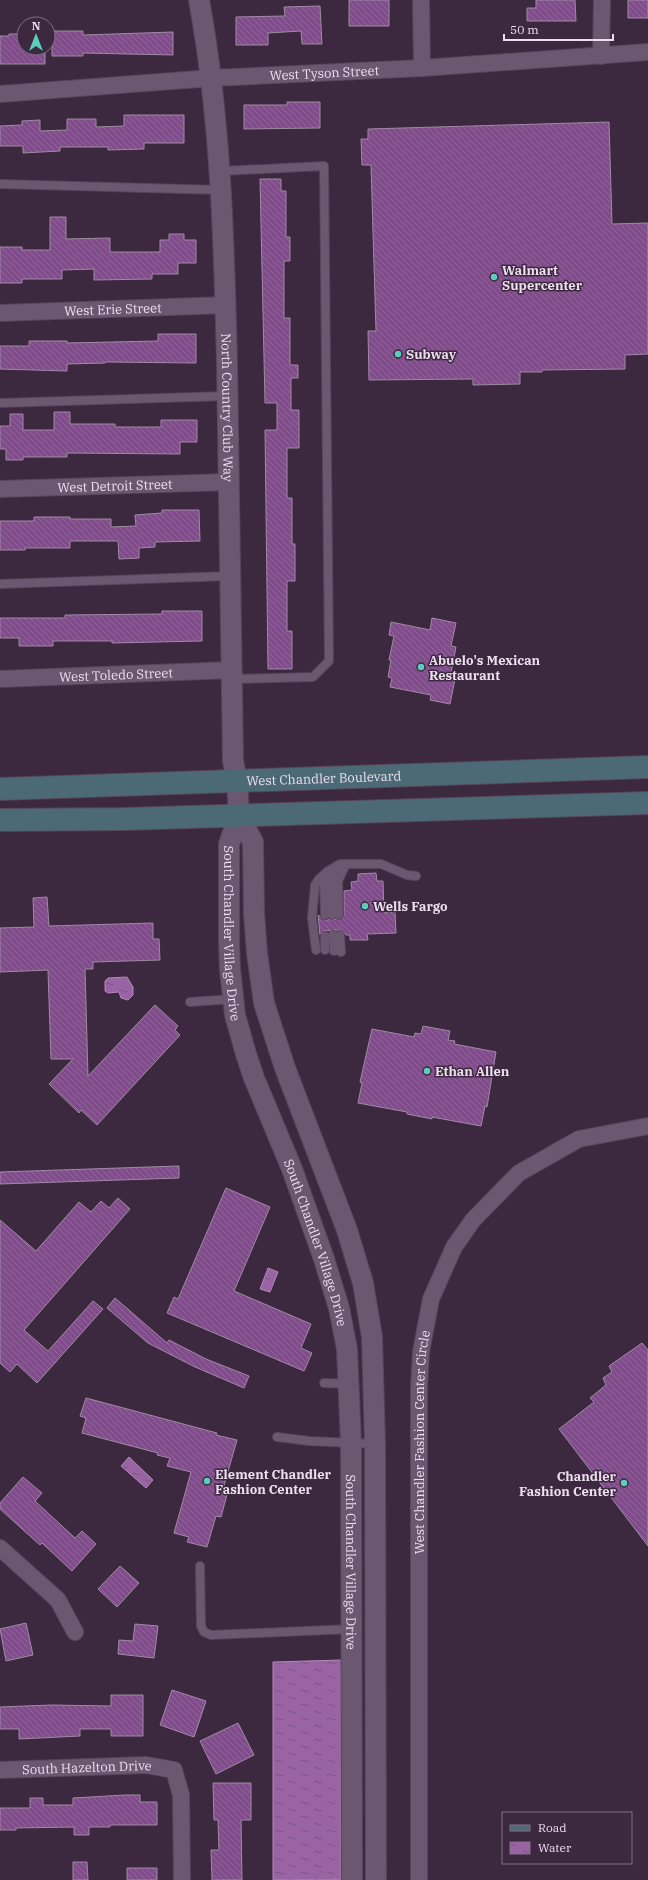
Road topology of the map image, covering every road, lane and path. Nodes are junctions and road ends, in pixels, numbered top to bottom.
1 (199, 0) edge
2 (421, 0) edge
3 (602, 0) edge
4 (648, 52) edge
5 (601, 56) junction
6 (422, 68) junction
7 (212, 78) junction
8 (0, 94) edge
9 (221, 180) junction
10 (0, 184) edge
11 (226, 305) junction
12 (0, 313) edge
13 (228, 396) junction
14 (0, 402) edge
15 (229, 482) junction
16 (0, 489) edge
17 (230, 576) junction
18 (0, 584) edge
19 (231, 675) junction
20 (0, 679) edge
21 (648, 767) edge
22 (237, 781) junction
23 (0, 789) edge
24 (642, 801) edge
25 (239, 816) junction
26 (0, 820) edge
27 (346, 864) junction
28 (336, 866) junction
29 (328, 871) junction
30 (416, 876) dead end
31 (332, 915) junction
32 (316, 950) dead end
33 (333, 951) joint
34 (261, 987) junction
35 (233, 999) junction
36 (190, 1002) dead end
37 (648, 1126) edge
38 (324, 1383) dead end
39 (349, 1384) junction
40 (277, 1437) dead end
41 (351, 1444) junction
42 (375, 1444) junction
43 (0, 1548) edge
44 (200, 1566) dead end
45 (352, 1628) junction
46 (75, 1632) dead end
47 (0, 1770) edge
48 (182, 1880) edge
49 (352, 1880) edge
50 (376, 1880) edge
51 (419, 1880) edge

1 - 7 street, North Country Club Way
2 - 6 street
3 - 5 street
4 - 5 street, West Tyson Street
5 - 6 street, West Tyson Street
6 - 7 street, West Tyson Street
7 - 8 street, West Tyson Street
7 - 9 street, North Country Club Way
9 - 10 lane
9 - 11 street, North Country Club Way
9 - 19 lane
11 - 12 street, West Erie Street
11 - 13 street, North Country Club Way
13 - 14 lane
13 - 15 street, North Country Club Way
15 - 16 street, West Detroit Street
15 - 17 street, North Country Club Way
17 - 18 lane
17 - 19 street, North Country Club Way
19 - 20 street, West Toledo Street
19 - 22 street, North Country Club Way
21 - 22 main road, West Chandler Boulevard
22 - 23 main road, West Chandler Boulevard
22 - 25 street, North Country Club Way
24 - 25 main road
25 - 26 main road
25 - 34 street, South Chandler Village Drive
25 - 35 street, South Chandler Village Drive
27 - 28 lane
27 - 30 lane
27 - 31 lane
28 - 29 lane
28 - 31 lane
29 - 31 lane
29 - 32 lane
33 - 33 lane
34 - 35 street
34 - 42 street, South Chandler Village Drive
35 - 36 lane
35 - 39 street, South Chandler Village Drive
37 - 51 street, West Chandler Fashion Center Circle
38 - 39 lane
39 - 41 street, South Chandler Village Drive
40 - 41 lane
41 - 42 lane
41 - 45 street, South Chandler Village Drive
42 - 50 street, South Chandler Village Drive
43 - 46 street
44 - 45 lane
45 - 49 street, South Chandler Village Drive
47 - 48 street, South Hazelton Drive

